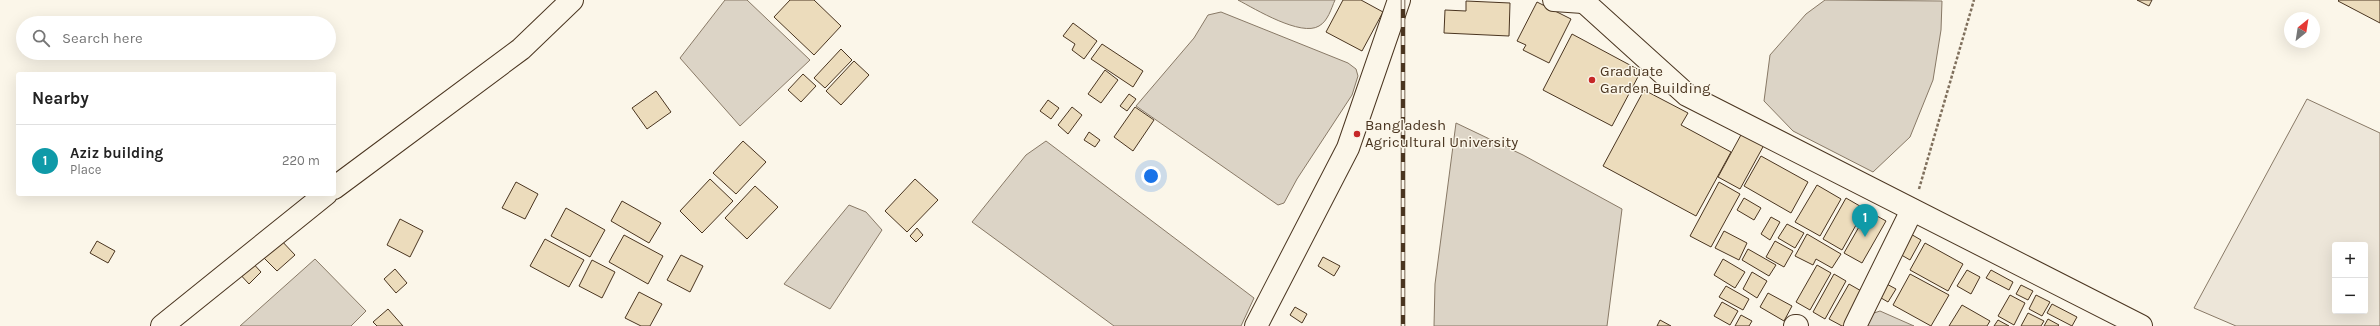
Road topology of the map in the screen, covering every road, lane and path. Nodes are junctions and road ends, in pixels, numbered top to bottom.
1 (572, 0) edge
2 (1399, 0) edge
3 (1554, 0) edge
4 (1974, 0) edge
5 (1582, 1) edge
6 (336, 187) edge
7 (324, 196) edge
8 (1912, 210) junction
9 (162, 326) edge
10 (1256, 326) edge
11 (1855, 326) edge
12 (2141, 326) edge

1 - 6 street
2 - 10 street
3 - 5 street
4 - 8 path
5 - 8 street
7 - 9 street
8 - 11 street
8 - 12 street

